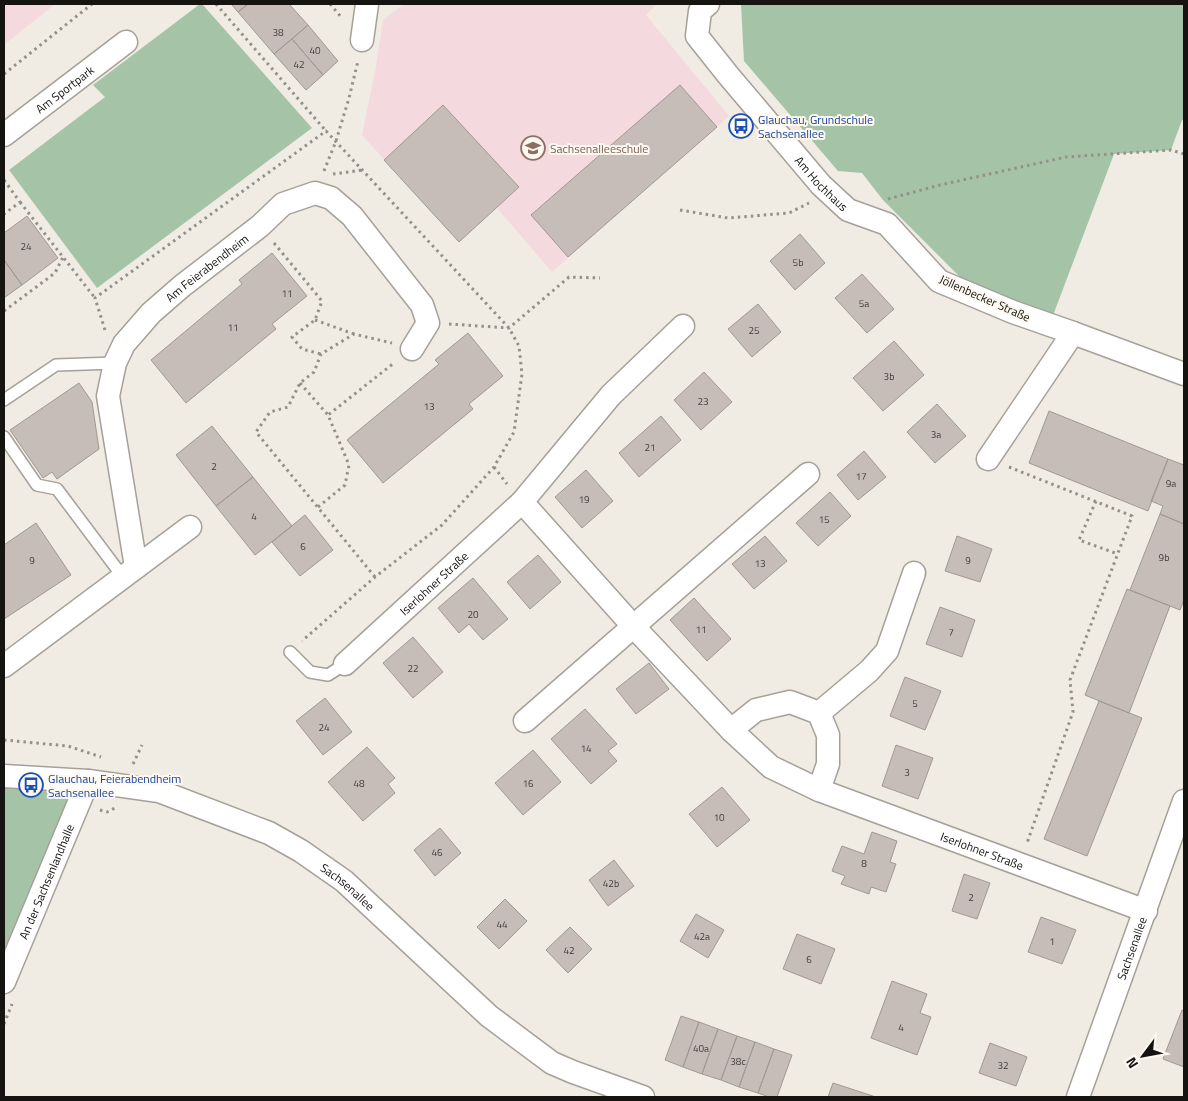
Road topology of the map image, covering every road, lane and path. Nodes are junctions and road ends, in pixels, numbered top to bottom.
1 (92, 4) edge
2 (216, 4) edge
3 (367, 4) edge
4 (708, 4) edge
5 (362, 40) joint
6 (126, 42) dead end
7 (4, 74) edge
8 (326, 131) junction
9 (4, 135) edge
10 (336, 141) junction
11 (1184, 154) edge
12 (363, 170) junction
13 (4, 180) edge
14 (883, 200) dead end
15 (20, 202) junction
16 (811, 203) dead end
17 (680, 210) dead end
18 (4, 214) edge
19 (887, 224) joint
20 (260, 226) junction
21 (63, 257) junction
22 (600, 278) dead end
23 (96, 298) junction
24 (4, 311) edge
25 (315, 320) junction
26 (428, 323) junction
27 (683, 326) dead end
28 (509, 328) junction
29 (1073, 333) junction
30 (354, 334) junction
31 (412, 349) junction
32 (321, 354) junction
33 (115, 363) junction
34 (1184, 374) edge
35 (300, 383) junction
36 (4, 400) edge
37 (328, 414) junction
38 (4, 438) edge
39 (988, 459) joint
40 (808, 474) dead end
41 (522, 502) junction
42 (1096, 502) junction
43 (318, 507) junction
44 (190, 527) dead end
45 (1118, 554) junction
46 (130, 572) junction
47 (914, 573) dead end
48 (376, 577) junction
49 (633, 626) junction
50 (290, 652) joint
51 (345, 664) joint
52 (4, 666) edge
53 (819, 713) junction
54 (525, 721) dead end
55 (731, 730) junction
56 (4, 740) edge
57 (142, 744) dead end
58 (108, 760) dead end
59 (132, 768) dead end
60 (4, 776) edge
61 (88, 781) junction
62 (819, 790) junction
63 (1184, 801) edge
64 (1019, 864) junction
65 (1146, 911) junction
66 (4, 982) edge
67 (643, 1097) edge
68 (1078, 1097) edge

1 - 7 path
2 - 8 path
3 - 5 street
4 - 19 street, Am Hochhaus
5 - 10 path
6 - 9 street, Am Sportpark
8 - 10 path
8 - 23 path
10 - 12 path
10 - 12 path
11 - 14 path
12 - 28 path
13 - 15 path
15 - 18 path
15 - 21 path
16 - 17 path
19 - 29 street, Jöllenbecker Straße
20 - 25 path
20 - 26 street, Am Feierabendheim
20 - 33 street, Am Feierabendheim
21 - 23 path
21 - 24 path
22 - 28 path
23 - 33 path
25 - 30 path
25 - 32 path
26 - 28 path
26 - 31 street
27 - 41 street, Iserlohner Straße
28 - 48 path
29 - 34 street, Jöllenbecker Straße
29 - 39 street
30 - 31 path
30 - 32 path
31 - 37 path
32 - 35 path
33 - 36 lane
33 - 46 street, Am Feierabendheim
35 - 37 path
35 - 43 path
37 - 43 path
38 - 46 lane
39 - 42 path
40 - 49 street
41 - 49 street, Iserlohner Straße
41 - 51 street, Iserlohner Straße
42 - 45 path
42 - 45 path
43 - 48 path
44 - 46 street
45 - 64 path
46 - 52 street
47 - 53 street
48 - 50 path
49 - 54 street
49 - 55 street, Iserlohner Straße
50 - 51 lane
53 - 55 street
53 - 62 street
55 - 62 street, Iserlohner Straße
56 - 58 path
57 - 59 path
60 - 61 street, Sachsenallee
61 - 66 street, An der Sachsenlandhalle
61 - 67 street, Sachsenallee
62 - 64 street, Iserlohner Straße
63 - 65 street, Sachsenallee
64 - 65 street, Iserlohner Straße
65 - 68 street, Sachsenallee

